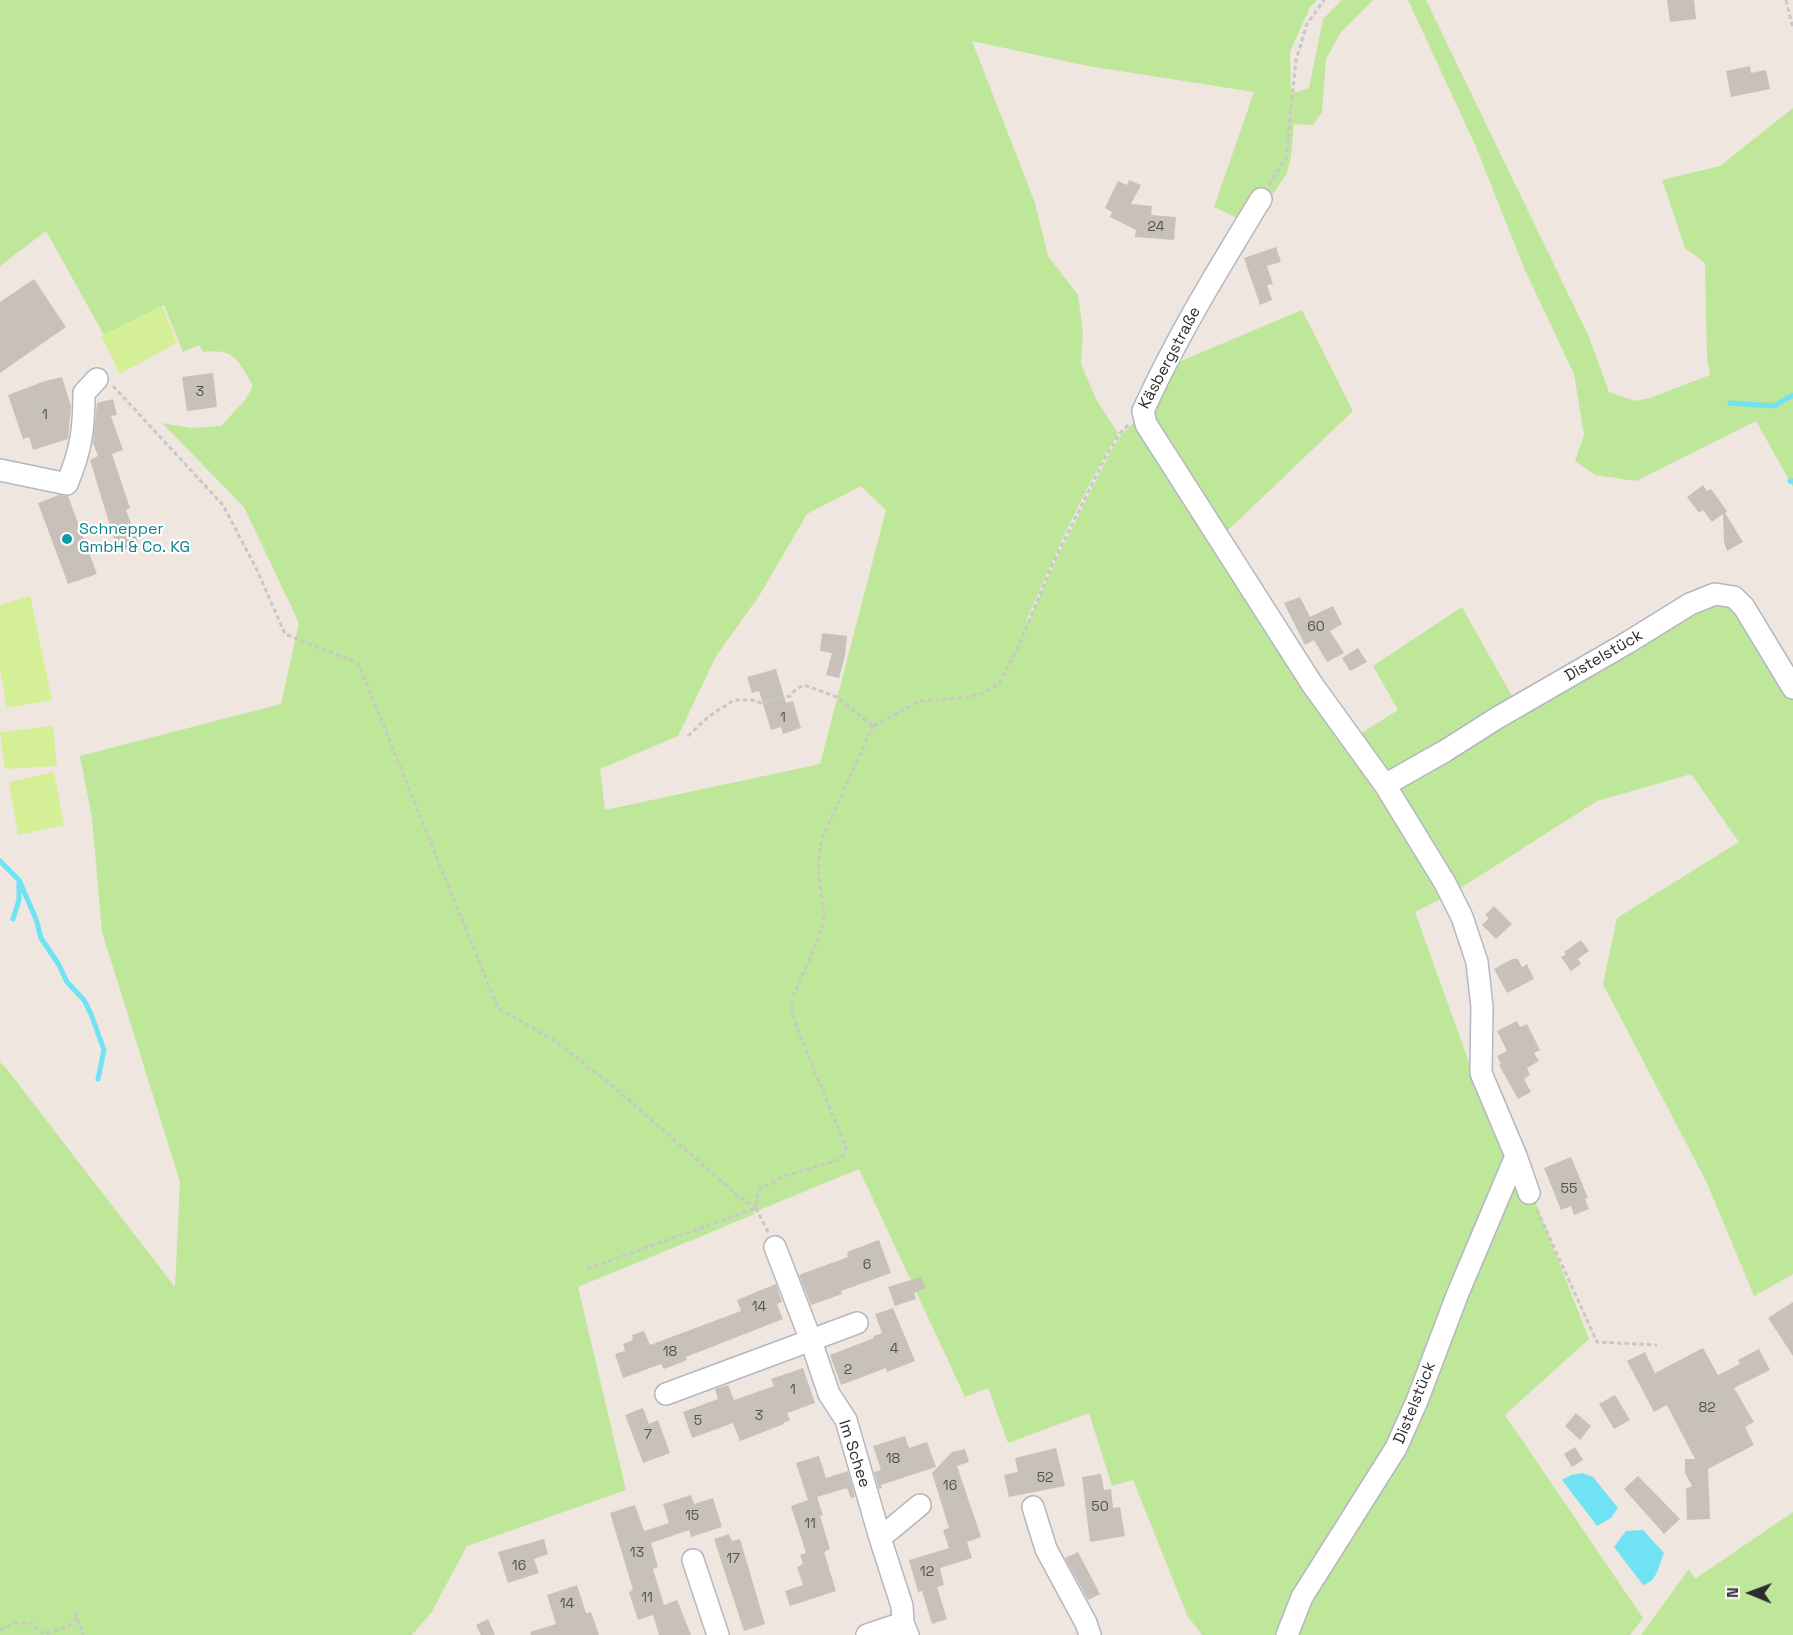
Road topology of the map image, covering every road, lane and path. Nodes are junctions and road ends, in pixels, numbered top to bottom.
1 (1324, 0) edge
2 (1786, 0) edge
3 (1793, 29) edge
4 (1261, 200) joint
5 (97, 379) joint
6 (1143, 411) junction
7 (0, 470) edge
8 (1793, 688) edge
9 (873, 726) junction
10 (688, 736) dead end
11 (1385, 785) junction
12 (1516, 1156) junction
13 (1529, 1193) joint
14 (756, 1208) junction
15 (775, 1247) joint
16 (587, 1269) dead end
17 (857, 1323) dead end
18 (810, 1338) junction
19 (1657, 1345) dead end
20 (666, 1394) dead end
21 (920, 1505) dead end
22 (1033, 1507) dead end
23 (880, 1538) junction
24 (693, 1560) dead end
25 (75, 1612) dead end
26 (77, 1618) junction
27 (906, 1629) edge
28 (0, 1630) edge
29 (83, 1635) edge
30 (718, 1635) edge
31 (867, 1635) edge
32 (1090, 1635) edge
33 (1287, 1635) edge

1 - 4 path
2 - 3 path
4 - 6 street, Käsbergstraße
5 - 7 street
5 - 14 path
6 - 9 path, Käsbergstraße
6 - 11 street
8 - 11 street, Distelstück
9 - 10 path
9 - 14 path
11 - 12 street
12 - 13 street
12 - 33 street, Distelstück
13 - 19 path
14 - 15 path
14 - 16 path
15 - 18 street, Im Schee
17 - 18 street
18 - 20 street
18 - 23 street, Im Schee
21 - 23 street
22 - 32 street
23 - 27 street, Im Schee
24 - 30 street
25 - 26 path
26 - 28 path
26 - 29 path
27 - 31 street

